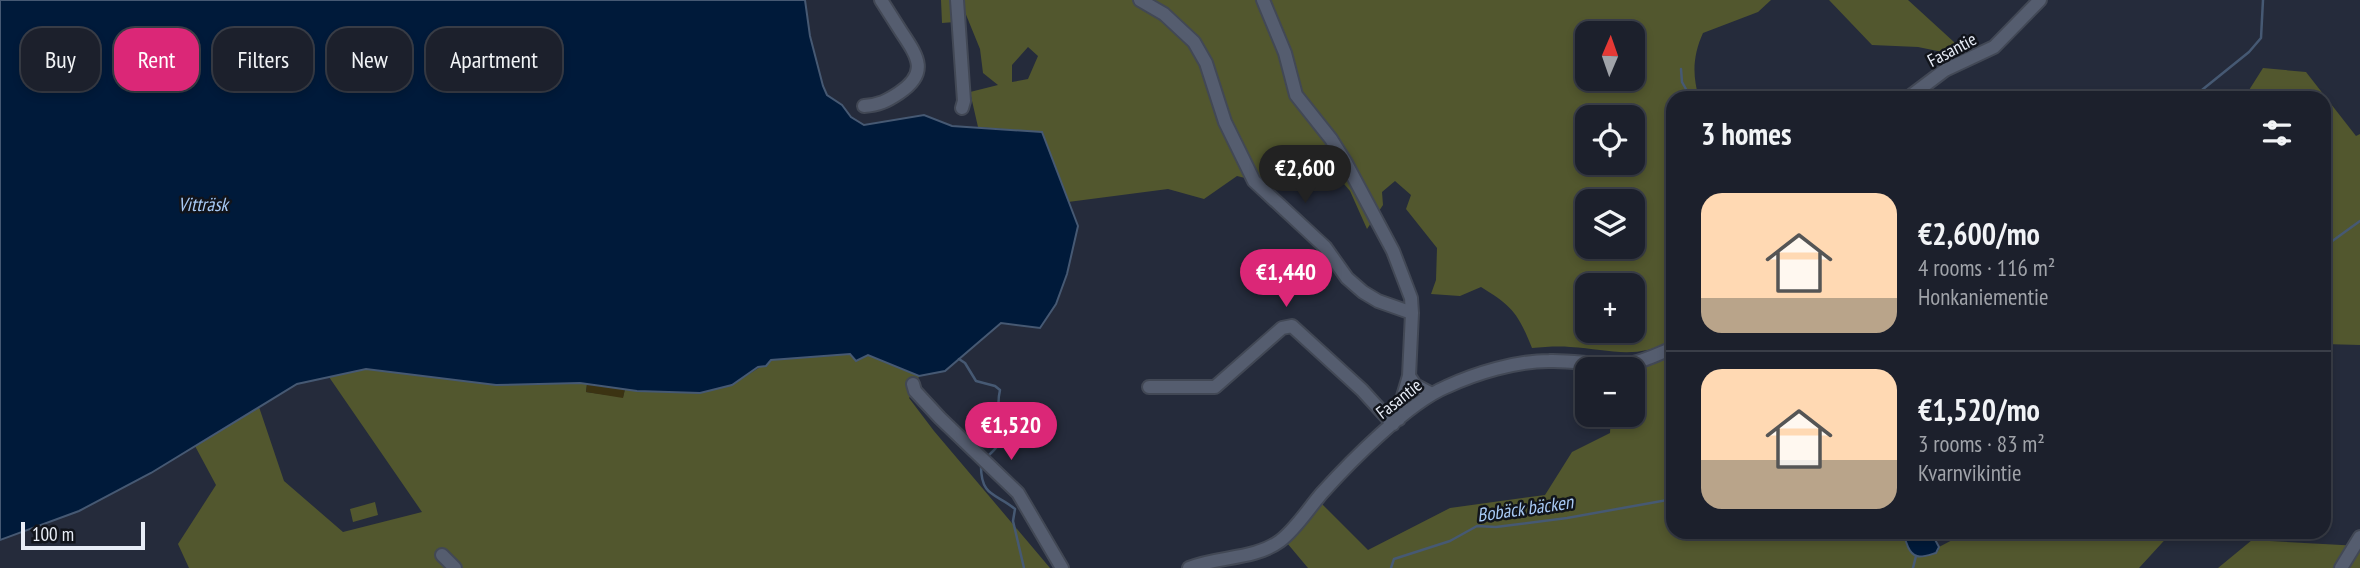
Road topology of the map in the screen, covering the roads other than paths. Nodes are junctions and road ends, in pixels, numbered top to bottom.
1 (881, 0) edge
2 (957, 0) edge
3 (1140, 0) edge
4 (1263, 0) edge
5 (2040, 0) edge
6 (1917, 91) edge
7 (864, 106) dead end
8 (962, 108) dead end
9 (1412, 313) junction
10 (1666, 351) edge
11 (1409, 376) junction
12 (912, 384) dead end
13 (1149, 387) dead end
14 (1432, 394) junction
15 (1396, 422) junction
16 (2360, 537) edge
17 (442, 555) dead end
18 (455, 568) edge
19 (1062, 568) edge
20 (1189, 568) edge
21 (2341, 568) edge

1 - 7 street
2 - 8 street
3 - 9 street
4 - 9 street
5 - 6 street, Fasantie
9 - 11 street
10 - 14 street, Fasantie
11 - 14 street
11 - 15 street
12 - 19 street
13 - 15 street
14 - 15 street, Fasantie
15 - 20 street, Fasantie
16 - 21 street
17 - 18 street

